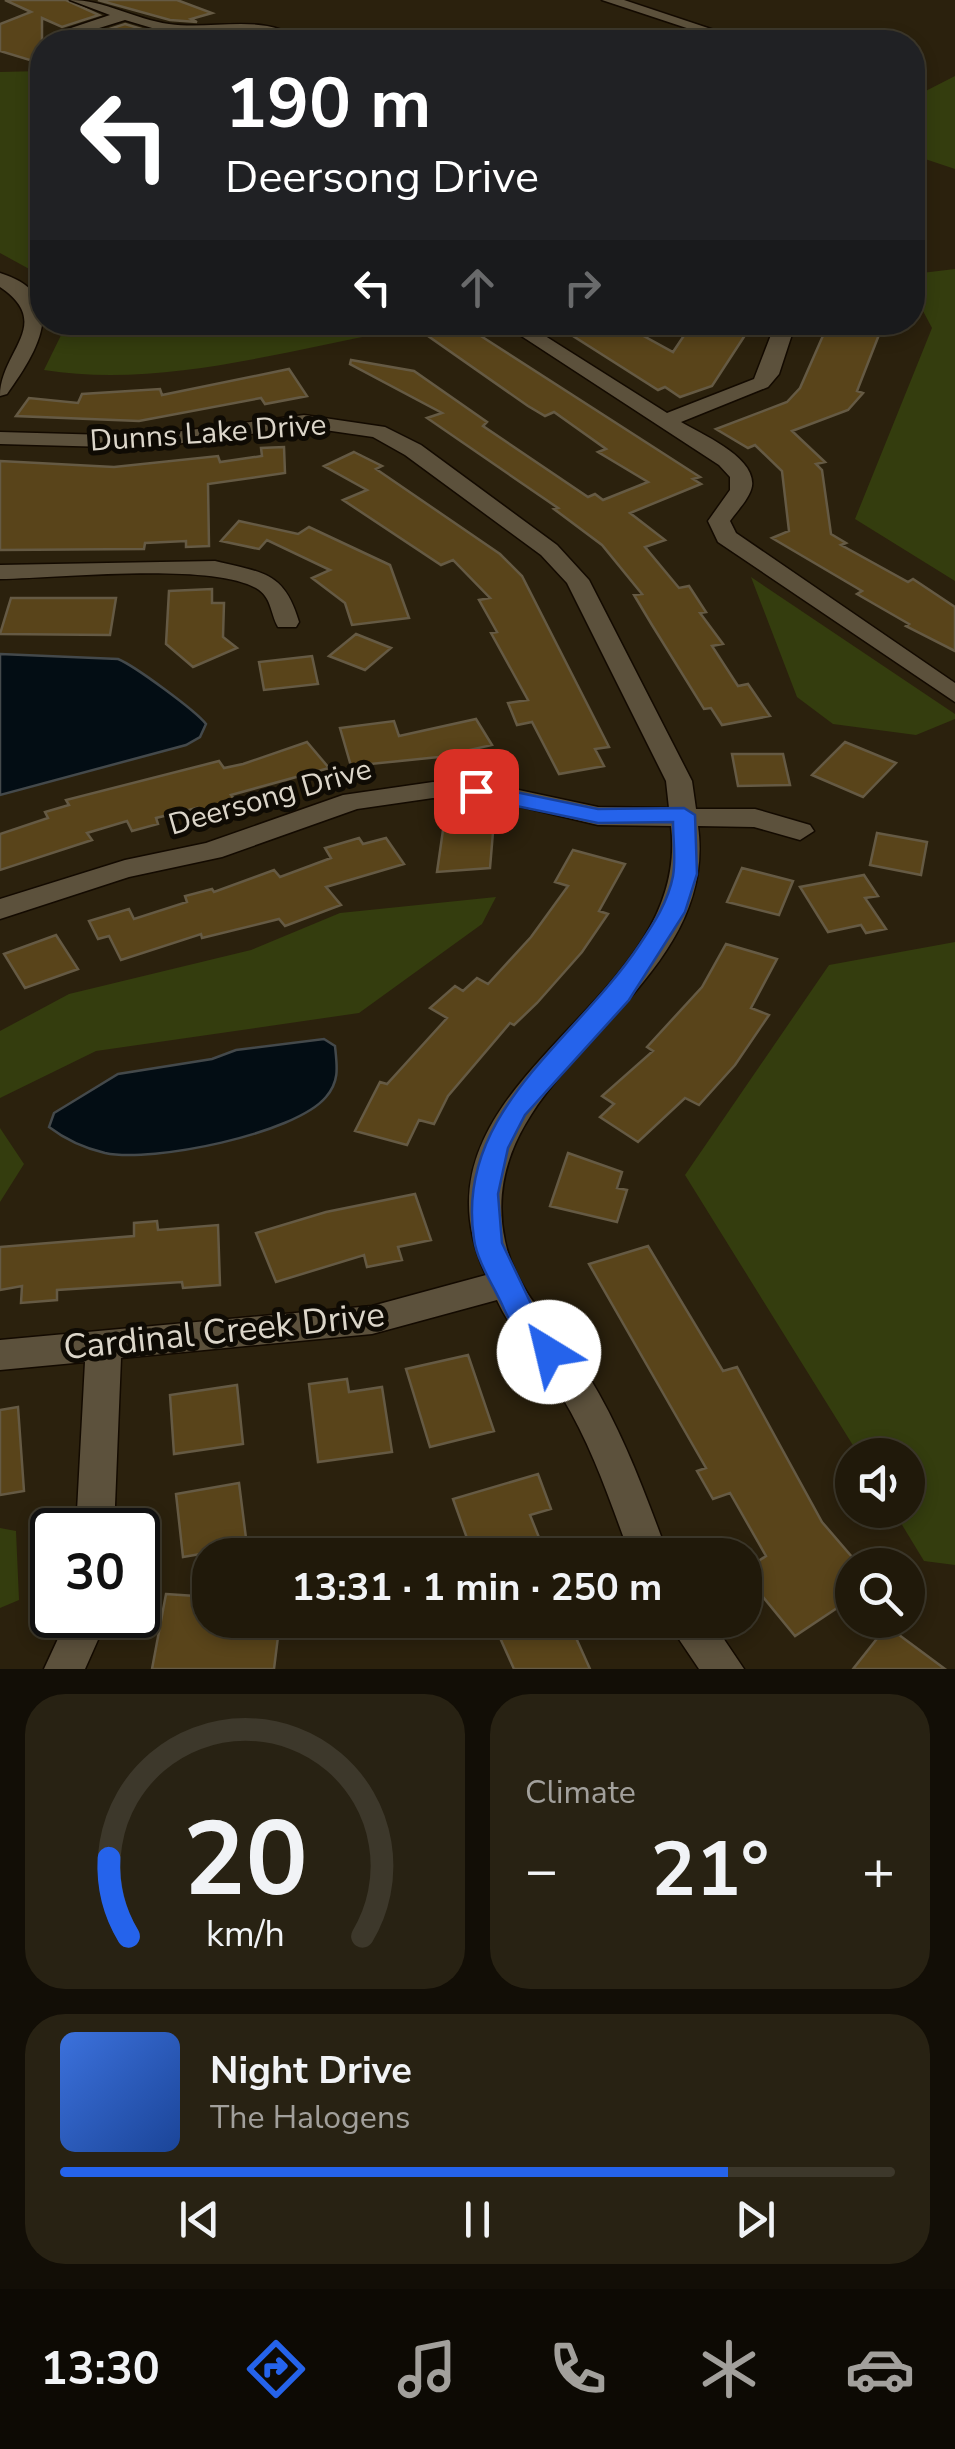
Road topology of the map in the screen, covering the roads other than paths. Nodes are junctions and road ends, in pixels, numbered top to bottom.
1 (77, 0) edge
2 (609, 0) edge
3 (122, 16) junction
4 (79, 30) edge
5 (259, 30) edge
6 (705, 30) edge
7 (0, 278) edge
8 (30, 302) edge
9 (34, 335) edge
10 (528, 335) edge
11 (782, 335) edge
12 (0, 390) edge
13 (664, 421) junction
14 (0, 438) edge
15 (0, 572) edge
16 (287, 622) dead end
17 (955, 694) edge
18 (684, 815) junction
19 (800, 832) dead end
20 (0, 910) edge
21 (504, 1284) junction
22 (104, 1345) junction
23 (0, 1355) edge
24 (96, 1508) edge
25 (643, 1538) edge
26 (78, 1638) edge
27 (700, 1638) edge
28 (64, 1669) edge
29 (724, 1669) edge

1 - 3 street
2 - 6 street
3 - 4 street
3 - 5 street
7 - 8 street
9 - 12 street
10 - 13 street
11 - 13 street
13 - 17 street
14 - 18 street, Dunns Lake Drive
15 - 16 street
18 - 19 street, Deersong Drive
18 - 20 street, Deersong Drive
18 - 21 street, Dunns Lake Drive
21 - 22 street, Cardinal Creek Drive
21 - 25 street, Dunns Lake Drive
22 - 23 street, Cardinal Creek Drive
22 - 24 street
26 - 28 street
27 - 29 street

